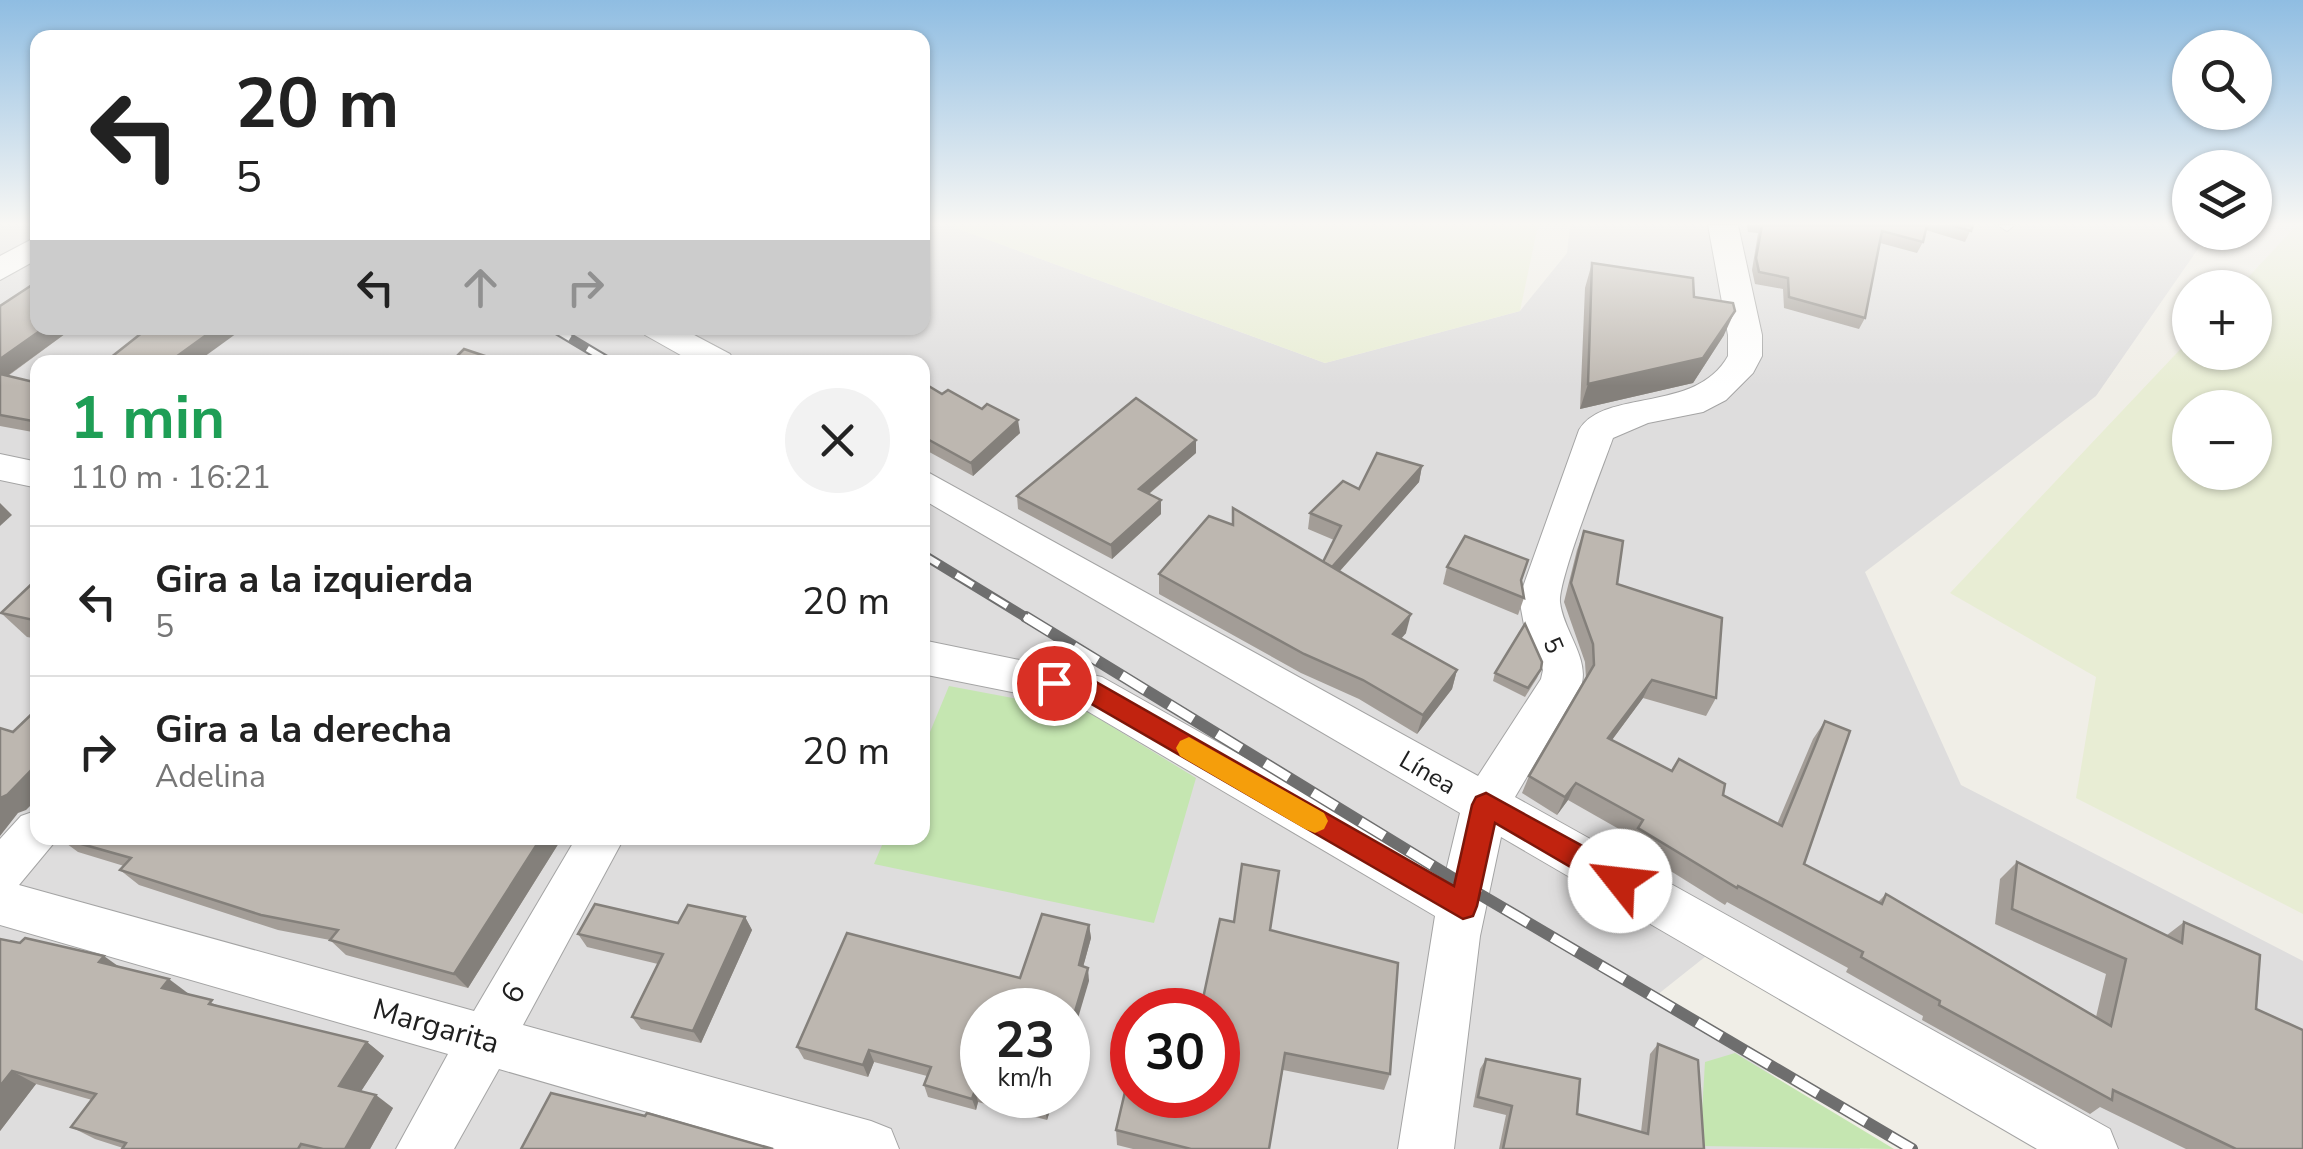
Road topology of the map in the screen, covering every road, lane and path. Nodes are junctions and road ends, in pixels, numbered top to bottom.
1 (1734, 279) edge
2 (670, 335) edge
3 (705, 355) edge
4 (0, 467) edge
5 (30, 473) edge
6 (930, 487) edge
7 (930, 659) edge
8 (1486, 805) junction
9 (30, 839) edge
10 (597, 845) edge
11 (0, 872) edge
12 (0, 902) edge
13 (1463, 906) junction
14 (486, 1040) junction
15 (424, 1149) edge
16 (872, 1149) edge
17 (1426, 1149) edge
18 (2090, 1149) edge

1 - 8 street, 5
2 - 3 street
4 - 5 street
6 - 8 street, Línea
7 - 13 street
8 - 13 street, 5
8 - 18 street, Línea
9 - 11 street
10 - 14 street, 6
12 - 14 street, Margarita
13 - 17 street, 5
14 - 15 street, 6
14 - 16 street, Margarita

